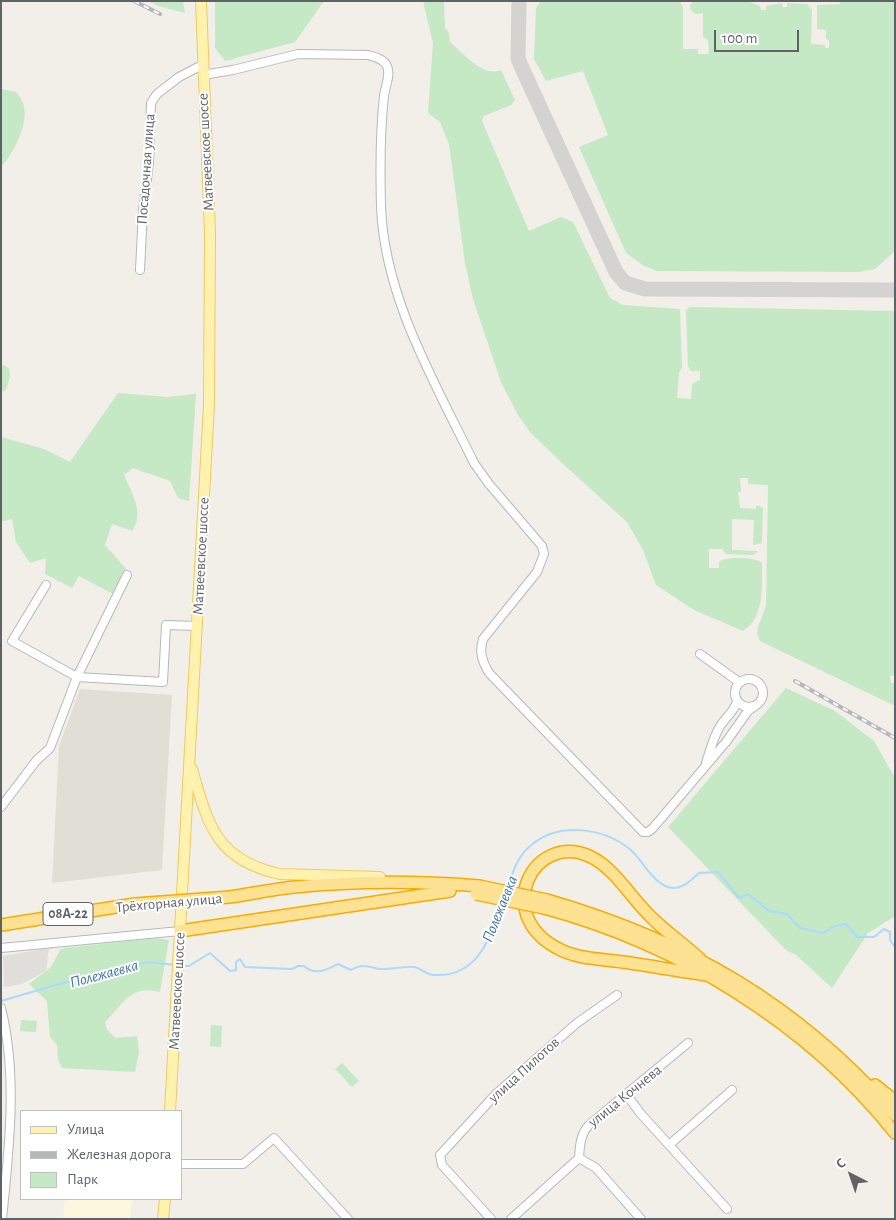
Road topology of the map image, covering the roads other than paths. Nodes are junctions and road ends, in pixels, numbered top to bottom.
1 (201, 1) edge
2 (202, 70) junction
3 (140, 270) dead end
4 (128, 575) dead end
5 (46, 585) dead end
6 (197, 626) junction
7 (700, 654) dead end
8 (77, 677) junction
9 (739, 682) junction
10 (737, 701) junction
11 (754, 706) junction
12 (189, 760) junction
13 (705, 767) junction
14 (2, 807) edge
15 (450, 887) junction
16 (545, 904) junction
17 (1, 925) edge
18 (180, 931) junction
19 (1, 948) edge
20 (700, 959) junction
21 (706, 975) junction
22 (617, 995) dead end
23 (1, 1008) edge
24 (688, 1042) dead end
25 (838, 1057) junction
26 (732, 1090) dead end
27 (626, 1094) junction
28 (895, 1101) edge
29 (170, 1110) edge
30 (895, 1115) edge
31 (895, 1133) edge
32 (669, 1145) junction
33 (579, 1158) junction
34 (182, 1164) edge
35 (165, 1200) edge
36 (727, 1209) dead end
37 (2, 1219) edge
38 (164, 1219) edge
39 (348, 1219) edge
40 (492, 1219) edge
41 (511, 1219) edge
42 (641, 1219) edge

1 - 2 main road, Матвеевское шоссе
2 - 3 street, Посадочная улица
2 - 6 main road, Матвеевское шоссе
2 - 13 street, Посадочная улица
4 - 8 street
5 - 8 street
6 - 8 street
6 - 12 main road, Матвеевское шоссе
7 - 9 street
8 - 14 street
9 - 10 street
9 - 11 street
10 - 11 street
10 - 13 street
11 - 13 street
12 - 15 main road
12 - 18 main road, Матвеевское шоссе
15 - 16 highway, bridge
15 - 17 highway, Трёхгорная улица / 08А-22, bridge
15 - 18 highway
16 - 20 highway
16 - 21 highway
18 - 19 street
18 - 29 main road, Матвеевское шоссе
20 - 21 highway
20 - 25 highway
21 - 31 highway
22 - 40 street, улица Пилотов
23 - 37 street
24 - 27 street, улица Кочнева
25 - 28 highway
25 - 30 highway
26 - 32 street
27 - 32 street
27 - 33 street, улица Кочнева
32 - 36 street
33 - 41 street
33 - 42 street
34 - 39 street
35 - 38 main road

